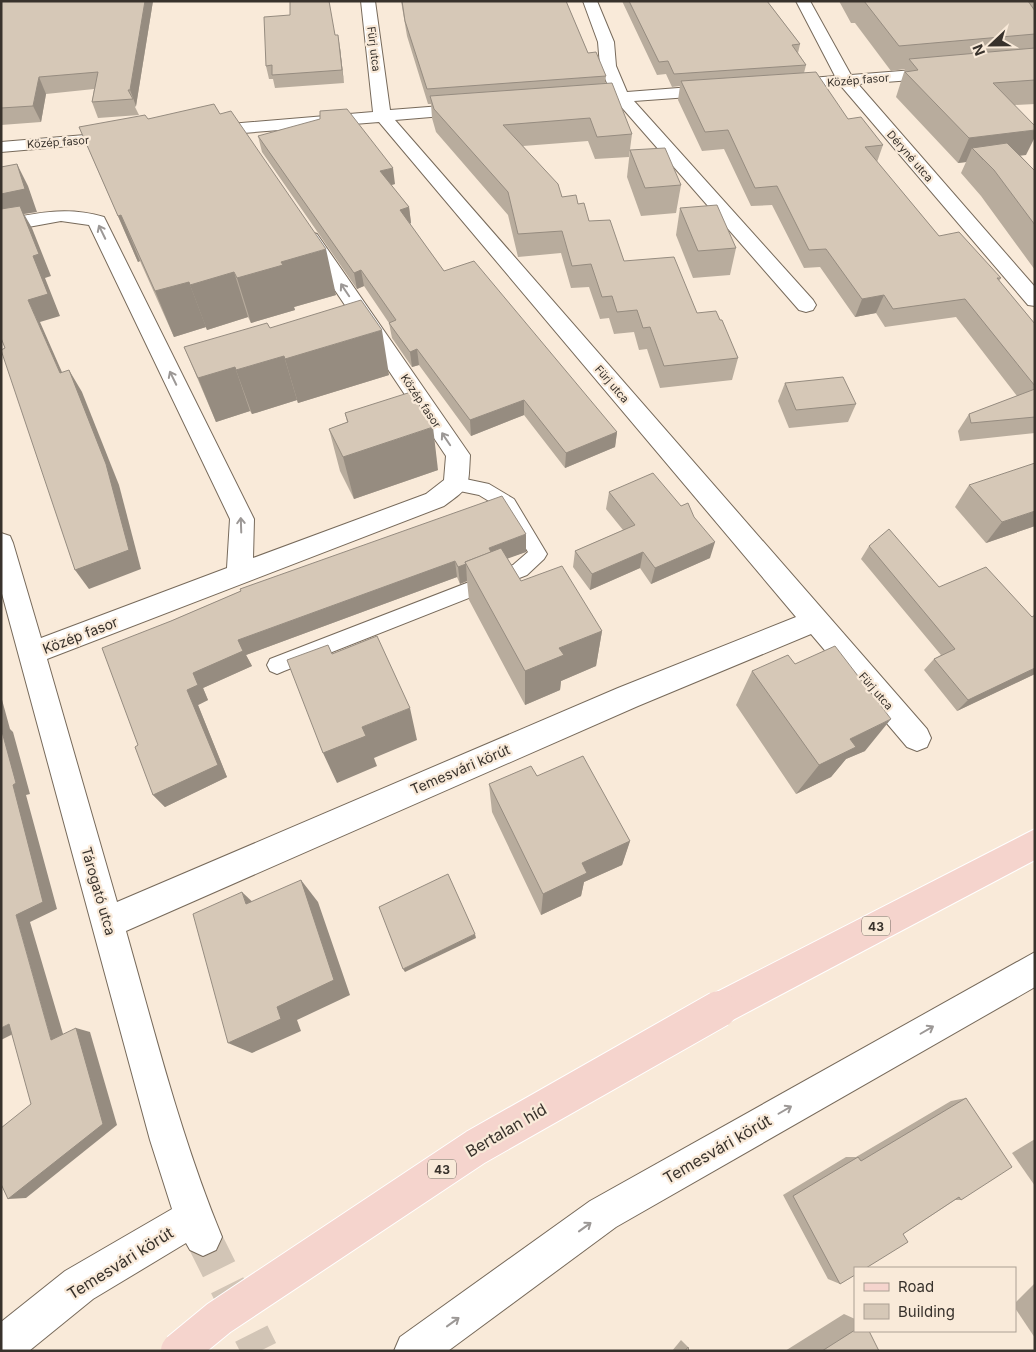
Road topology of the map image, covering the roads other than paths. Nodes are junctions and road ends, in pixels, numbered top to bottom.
1 (368, 1) edge
2 (590, 1) edge
3 (803, 1) edge
4 (955, 72) edge
5 (846, 81) junction
6 (767, 87) edge
7 (728, 90) edge
8 (621, 97) junction
9 (561, 102) edge
10 (481, 108) edge
11 (382, 115) junction
12 (187, 132) edge
13 (138, 136) edge
14 (1, 147) edge
15 (296, 218) edge
16 (1, 226) edge
17 (1035, 300) edge
18 (806, 305) dead end
19 (456, 484) junction
20 (1, 543) edge
21 (240, 574) junction
22 (815, 622) junction
23 (32, 653) junction
24 (277, 665) dead end
25 (917, 738) dead end
26 (1035, 844) edge
27 (108, 922) junction
28 (1035, 968) edge
29 (198, 1227) joint
30 (1, 1348) edge
31 (179, 1351) edge
32 (414, 1351) edge

1 - 11 street, Fürj utca
2 - 8 street
3 - 5 street, Déryné utca
4 - 5 street, Közép fasor
5 - 6 street, Közép fasor
5 - 17 street, Déryné utca
7 - 8 street
8 - 9 street
8 - 18 street
10 - 11 street
11 - 12 street
11 - 22 street, Fürj utca
13 - 14 street, Közép fasor
19 -> 15 street, Közép fasor
21 -> 16 street
19 - 21 street, Közép fasor
19 - 24 lane
20 - 23 street, Tárogató utca
21 - 23 street, Közép fasor
22 - 25 street, Fürj utca
22 - 27 street, Temesvári körút
23 - 27 street, Tárogató utca
26 - 31 main road, Bertalan híd / 43, bridge
27 - 29 street, Tárogató utca
32 -> 28 street, Temesvári körút
29 - 30 street, Temesvári körút

